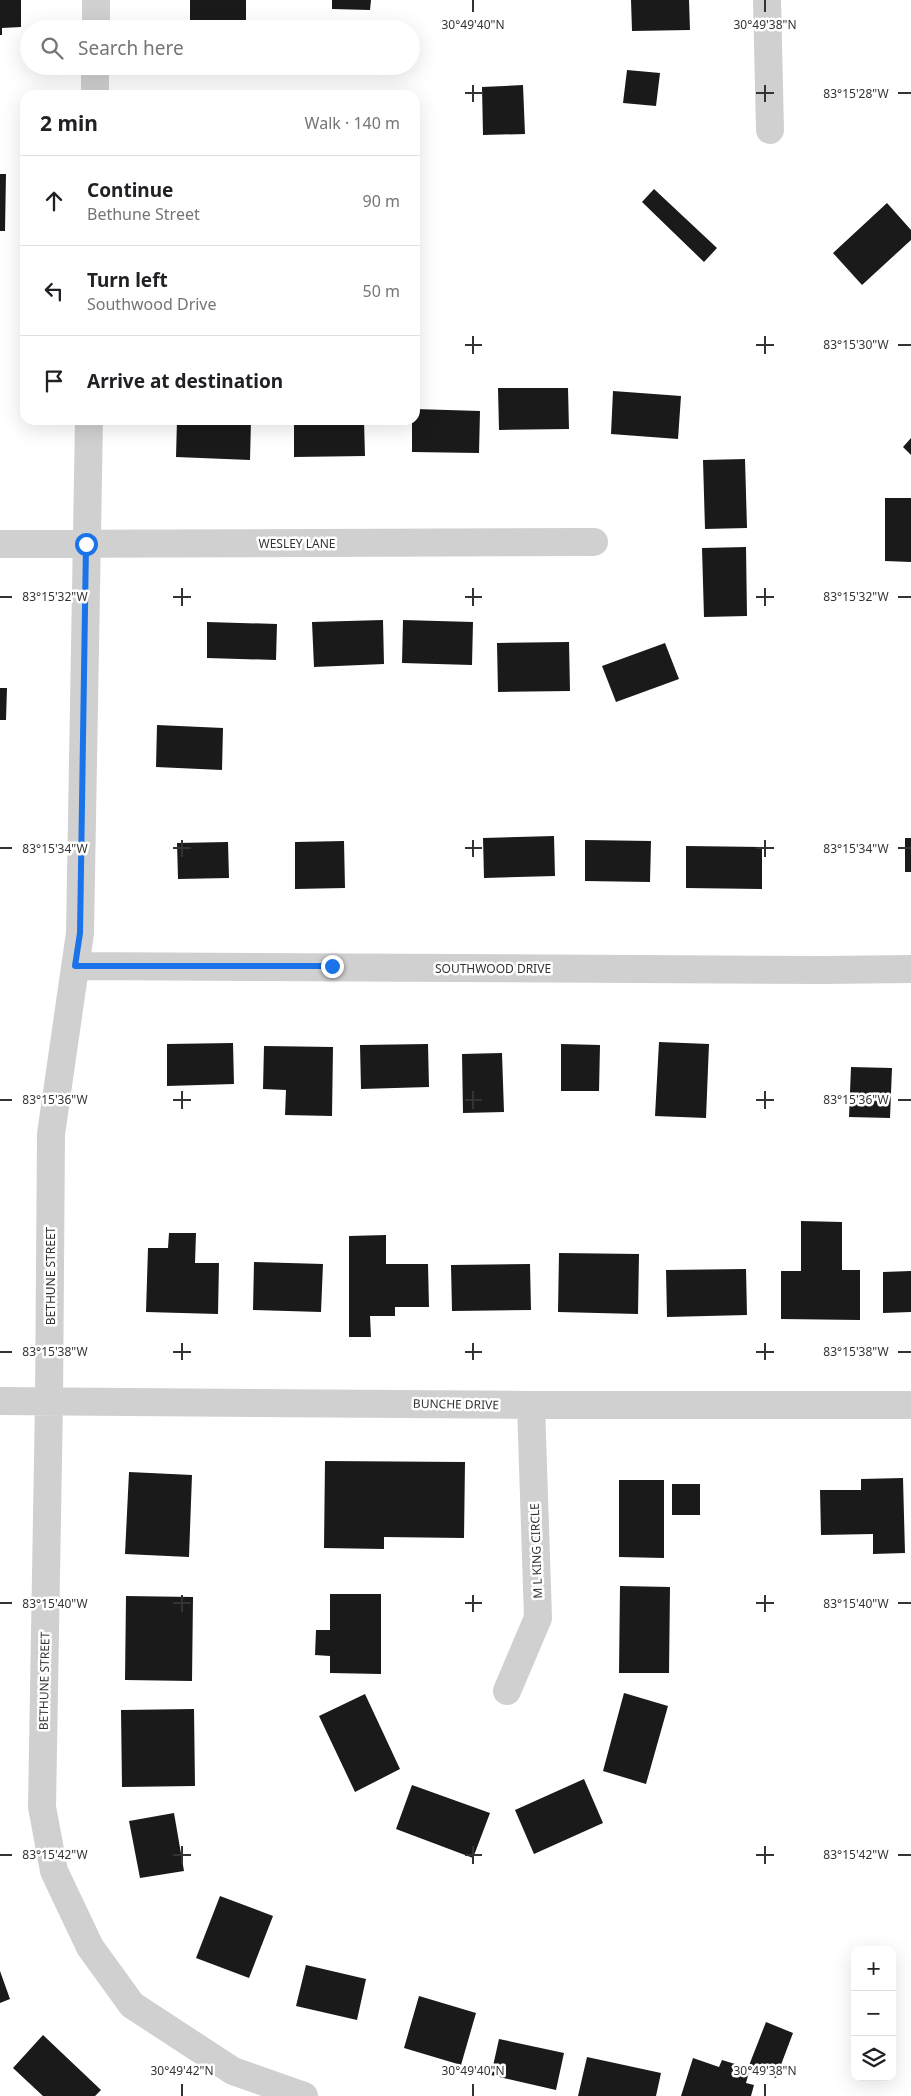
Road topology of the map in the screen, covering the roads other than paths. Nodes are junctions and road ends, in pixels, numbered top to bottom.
1 (96, 0) edge
2 (767, 0) edge
3 (96, 20) edge
4 (95, 75) edge
5 (95, 90) edge
6 (770, 130) dead end
7 (88, 425) edge
8 (594, 542) dead end
9 (0, 544) edge
10 (86, 544) junction
11 (75, 966) junction
12 (911, 969) edge
13 (0, 1401) edge
14 (49, 1401) junction
15 (531, 1405) junction
16 (911, 1405) edge
17 (507, 1691) dead end
18 (304, 2096) edge

1 - 3 street
2 - 6 street
4 - 5 street
7 - 10 street, BETHUNE STREET
8 - 10 street, WESLEY LANE
9 - 10 street, WESLEY LANE
10 - 11 street, BETHUNE STREET
11 - 12 street, SOUTHWOOD DRIVE
11 - 14 street, BETHUNE STREET
13 - 14 street, BUNCHE DRIVE
14 - 15 street, BUNCHE DRIVE
14 - 18 street, BETHUNE STREET
15 - 16 street, BUNCHE DRIVE
15 - 17 street, M L KING CIRCLE

